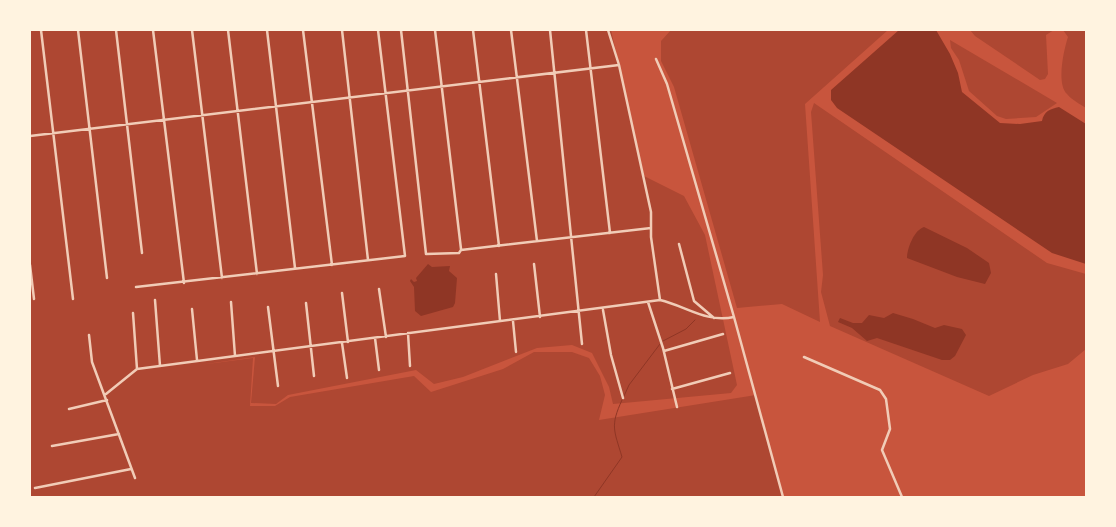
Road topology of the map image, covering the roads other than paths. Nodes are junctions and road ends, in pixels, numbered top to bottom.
1 (41, 30) edge
2 (78, 30) edge
3 (116, 30) edge
4 (153, 30) edge
5 (192, 30) edge
6 (228, 30) edge
7 (267, 30) edge
8 (303, 30) edge
9 (342, 30) edge
10 (378, 30) edge
11 (401, 30) edge
12 (435, 30) edge
13 (473, 30) edge
14 (511, 30) edge
15 (550, 30) edge
16 (586, 30) edge
17 (608, 30) edge
18 (656, 59) dead end
19 (619, 65) junction
20 (591, 69) junction
21 (556, 74) junction
22 (517, 78) junction
23 (479, 82) junction
24 (442, 87) junction
25 (408, 91) junction
26 (386, 94) junction
27 (350, 97) junction
28 (312, 102) junction
29 (277, 106) junction
30 (238, 111) junction
31 (202, 115) junction
32 (164, 120) junction
33 (127, 124) junction
34 (89, 129) junction
35 (53, 133) junction
36 (30, 136) edge
37 (651, 228) junction
38 (610, 233) junction
39 (573, 237) junction
40 (537, 241) junction
41 (679, 244) dead end
42 (498, 246) junction
43 (461, 250) junction
44 (142, 253) dead end
45 (368, 260) junction
46 (30, 264) edge
47 (534, 264) dead end
48 (332, 265) junction
49 (295, 268) dead end
50 (257, 274) junction
51 (496, 274) dead end
52 (107, 278) dead end
53 (222, 278) junction
54 (184, 283) junction
55 (136, 287) dead end
56 (379, 289) dead end
57 (342, 293) dead end
58 (34, 299) dead end
59 (73, 299) dead end
60 (156, 300) dead end
61 (660, 300) junction
62 (231, 302) dead end
63 (648, 302) junction
64 (306, 303) dead end
65 (268, 307) dead end
66 (192, 309) dead end
67 (603, 309) junction
68 (580, 312) junction
69 (132, 313) dead end
70 (540, 317) junction
71 (734, 317) junction
72 (715, 319) junction
73 (513, 320) junction
74 (500, 321) junction
75 (408, 334) junction
76 (722, 334) dead end
77 (89, 335) dead end
78 (386, 337) junction
79 (375, 338) junction
80 (342, 342) junction
81 (348, 342) junction
82 (582, 344) dead end
83 (311, 347) junction
84 (664, 351) junction
85 (273, 352) junction
86 (516, 352) dead end
87 (235, 356) junction
88 (804, 357) dead end
89 (197, 360) junction
90 (160, 366) junction
91 (410, 366) dead end
92 (137, 369) junction
93 (379, 370) dead end
94 (730, 373) dead end
95 (314, 376) dead end
96 (347, 378) dead end
97 (278, 386) dead end
98 (672, 388) junction
99 (106, 394) junction
100 (623, 398) dead end
101 (107, 400) junction
102 (677, 407) dead end
103 (69, 409) dead end
104 (119, 434) junction
105 (52, 446) dead end
106 (132, 469) junction
107 (135, 478) dead end
108 (34, 488) dead end
109 (783, 497) edge
110 (902, 497) edge

1 - 35 street
2 - 34 street
3 - 33 street
4 - 32 street
5 - 31 street
6 - 30 street
7 - 29 street
8 - 28 street
9 - 27 street
10 - 26 street
11 - 25 street
12 - 24 street
13 - 23 street
14 - 22 street
15 - 21 street
16 - 20 street
17 - 19 street
18 - 71 street
19 - 20 street
19 - 37 street
20 - 21 street
20 - 38 street
21 - 22 street
21 - 39 street
22 - 23 street
22 - 40 street
23 - 24 street
23 - 42 street
24 - 25 street
24 - 43 street
25 - 26 street
25 - 43 street
26 - 27 street
26 - 45 street
27 - 28 street
27 - 45 street
28 - 29 street
28 - 48 street
29 - 30 street
29 - 49 street
30 - 31 street
30 - 50 street
31 - 32 street
31 - 53 street
32 - 33 street
32 - 54 street
33 - 34 street
33 - 44 street
34 - 35 street
34 - 52 street
35 - 36 street
35 - 59 street
37 - 38 street
37 - 61 street
38 - 39 street
39 - 40 street
39 - 68 street
40 - 42 street
41 - 72 street
42 - 43 street
45 - 48 street
46 - 58 street
47 - 70 street
48 - 50 street
50 - 53 street
51 - 74 street
53 - 54 street
54 - 55 street
56 - 78 street
57 - 81 street
60 - 90 street
61 - 63 street
61 - 72 street
62 - 87 street
63 - 67 street
63 - 84 street
64 - 83 street
65 - 85 street
66 - 89 street
67 - 68 street
67 - 100 street
68 - 70 street
68 - 82 street
69 - 92 street
70 - 73 street
71 - 72 street
71 - 109 street
73 - 74 street
73 - 86 street
74 - 75 street
75 - 78 street
75 - 91 street
76 - 84 street
77 - 99 street
78 - 79 street
79 - 81 street
79 - 93 street
80 - 81 street
80 - 83 street
80 - 96 street
83 - 85 street
83 - 95 street
84 - 98 street
85 - 87 street
85 - 97 street
87 - 89 street
88 - 110 street
89 - 90 street
90 - 92 street
92 - 99 street
94 - 98 street
98 - 102 street
99 - 101 street
101 - 103 street
101 - 104 street
104 - 105 street
104 - 106 street
106 - 107 street
106 - 108 street

